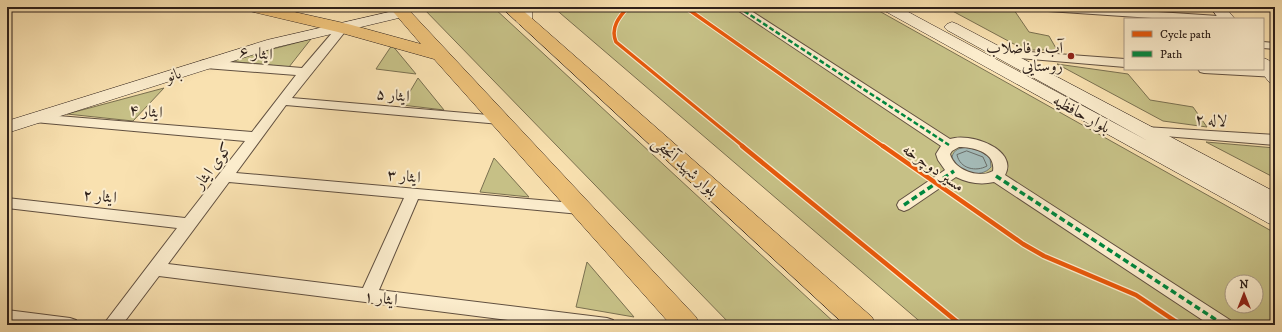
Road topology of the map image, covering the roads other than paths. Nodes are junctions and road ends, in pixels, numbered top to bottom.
1 (252, 7) edge
2 (509, 7) edge
3 (738, 7) edge
4 (888, 7) edge
5 (915, 7) edge
6 (1033, 7) edge
7 (1218, 7) edge
8 (399, 10) edge
9 (1134, 10) edge
10 (524, 14) edge
11 (1209, 18) edge
12 (1226, 18) edge
13 (342, 28) junction
14 (1264, 45) edge
15 (1275, 46) edge
16 (1001, 54) junction
17 (442, 56) junction
18 (1124, 63) edge
19 (205, 64) junction
20 (1226, 70) edge
21 (304, 72) junction
22 (1270, 72) edge
23 (282, 101) junction
24 (34, 118) junction
25 (500, 120) junction
26 (7, 127) edge
27 (1145, 131) junction
28 (255, 137) junction
29 (1275, 140) edge
30 (949, 145) junction
31 (954, 171) junction
32 (996, 176) junction
33 (225, 177) junction
34 (413, 193) junction
35 (1275, 201) edge
36 (7, 203) edge
37 (904, 205) dead end
38 (580, 208) junction
39 (1275, 218) edge
40 (189, 224) junction
41 (154, 269) junction
42 (368, 296) junction
43 (7, 318) edge
44 (70, 325) edge
45 (112, 325) edge
46 (607, 325) edge
47 (687, 325) edge
48 (863, 325) edge
49 (1224, 325) edge

1 - 13 main road
2 - 10 main road, بلوار شهید آنجفی
3 - 30 street
4 - 39 main road, بلوار حافظیه
5 - 16 main road, بلوار حافظیه
6 - 9 street
7 - 12 main road
8 - 13 main road, بانو
8 - 17 main road
9 - 11 street
10 - 48 main road, بلوار شهید آنجفی
13 - 17 main road
13 - 19 main road, بانو
13 - 21 street, کوی ایثار
14 - 15 street
16 - 18 street
16 - 27 main road, بلوار حافظیه
17 - 25 main road
19 - 21 street, ایثار ۶
19 - 24 main road, بانو
20 - 22 street
21 - 23 street, کوی ایثار
23 - 25 street, ایثار ۵
23 - 28 street, کوی ایثار
24 - 26 main road, بانو
24 - 28 street, ایثار ۴
25 - 38 main road
27 - 29 street, لاله ۲
27 - 35 main road, بلوار حافظیه
28 - 33 street, کوی ایثار
30 - 31 street
30 - 32 street
31 - 32 street
31 - 37 street
32 - 49 street
33 - 34 street, ایثار ۳
33 - 40 street, کوی ایثار
34 - 38 street, ایثار ۳
34 - 42 street
36 - 40 street, ایثار ۲
38 - 47 main road
40 - 41 street, کوی ایثار
41 - 42 street, ایثار ۱
41 - 45 street, کوی ایثار
42 - 46 street, ایثار ۱
43 - 44 street

